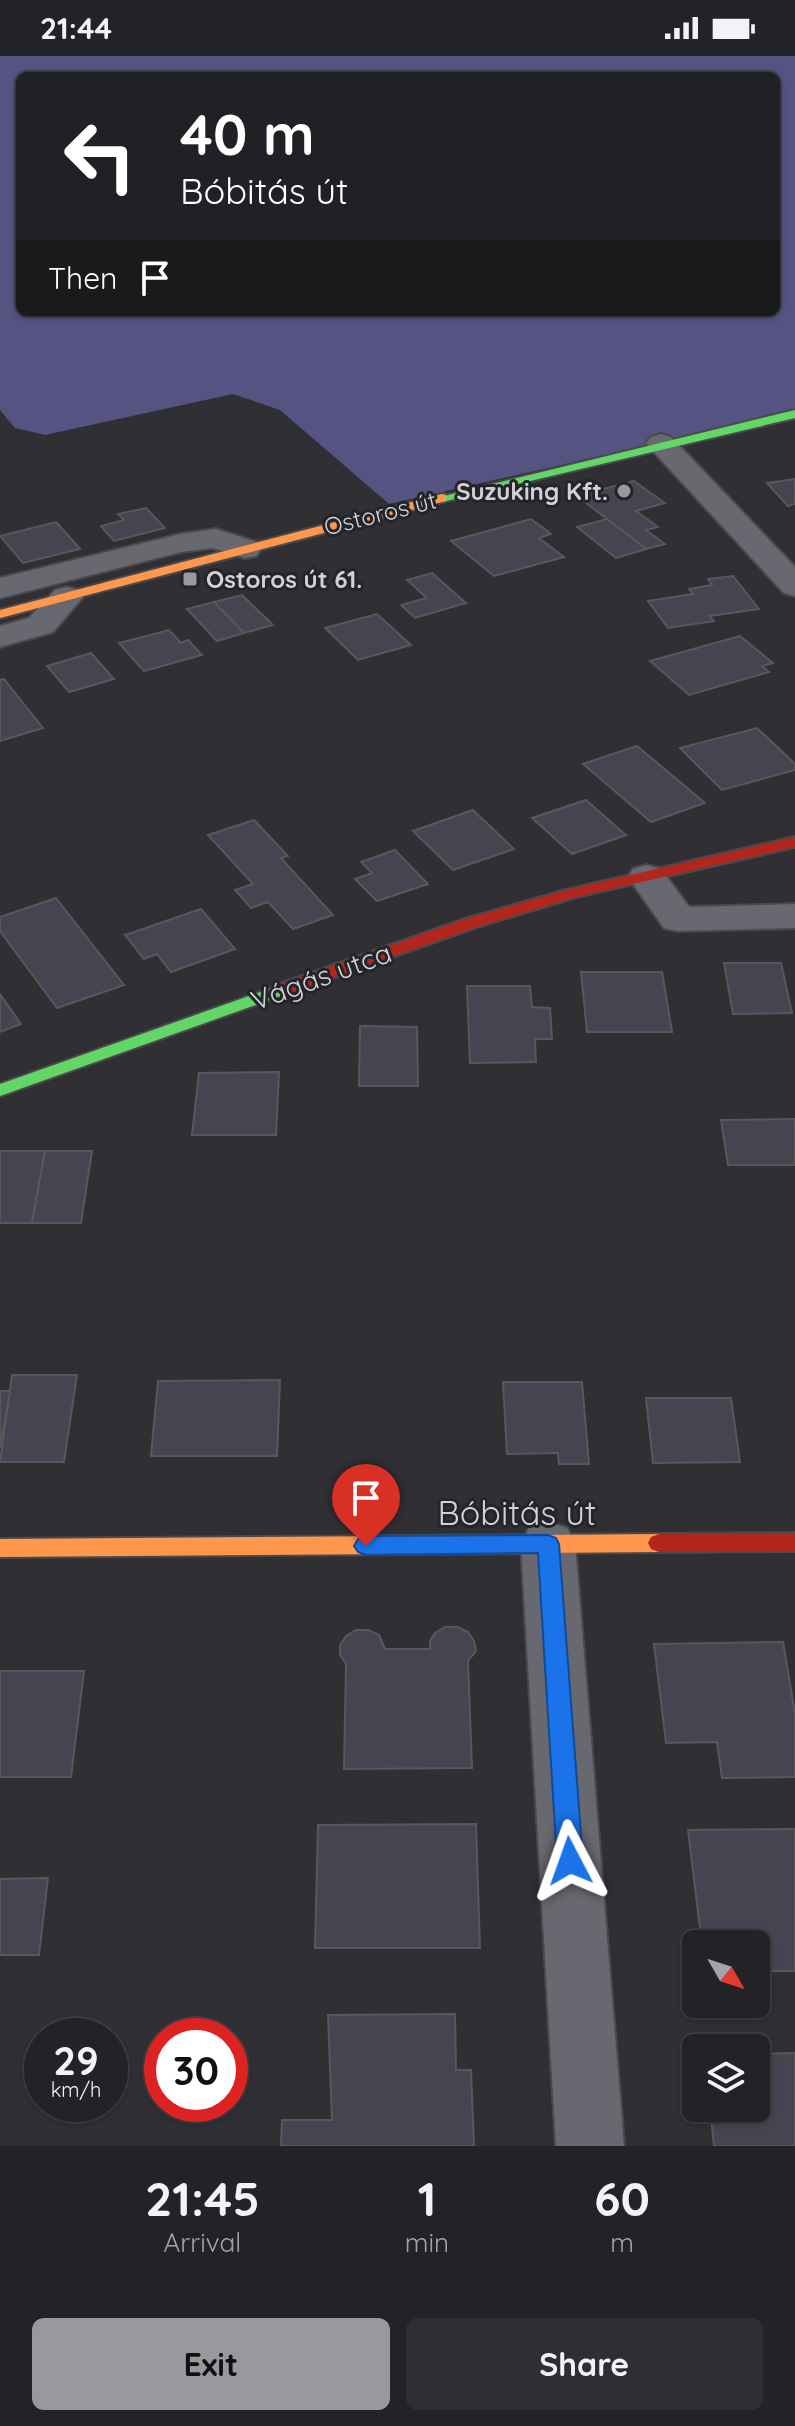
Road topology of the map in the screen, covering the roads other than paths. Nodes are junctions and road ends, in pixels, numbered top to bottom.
1 (795, 414) edge
2 (661, 443) junction
3 (245, 549) junction
4 (795, 586) edge
5 (0, 588) edge
6 (67, 597) junction
7 (0, 614) edge
8 (0, 637) edge
9 (795, 842) edge
10 (647, 877) junction
11 (795, 916) edge
12 (0, 1090) edge
13 (795, 1542) edge
14 (548, 1544) junction
15 (0, 1548) edge
16 (590, 2146) edge

1 - 2 street, Ostoros út
2 - 3 street, Ostoros út
2 - 4 street
3 - 5 street, Ostoros út
3 - 6 street, Ostoros út
6 - 7 street, Ostoros út
6 - 8 street
9 - 10 street, Vágás utca
10 - 11 street
10 - 12 street, Vágás utca
13 - 14 street, Bóbitás út
14 - 15 street, Bóbitás út
14 - 16 street

